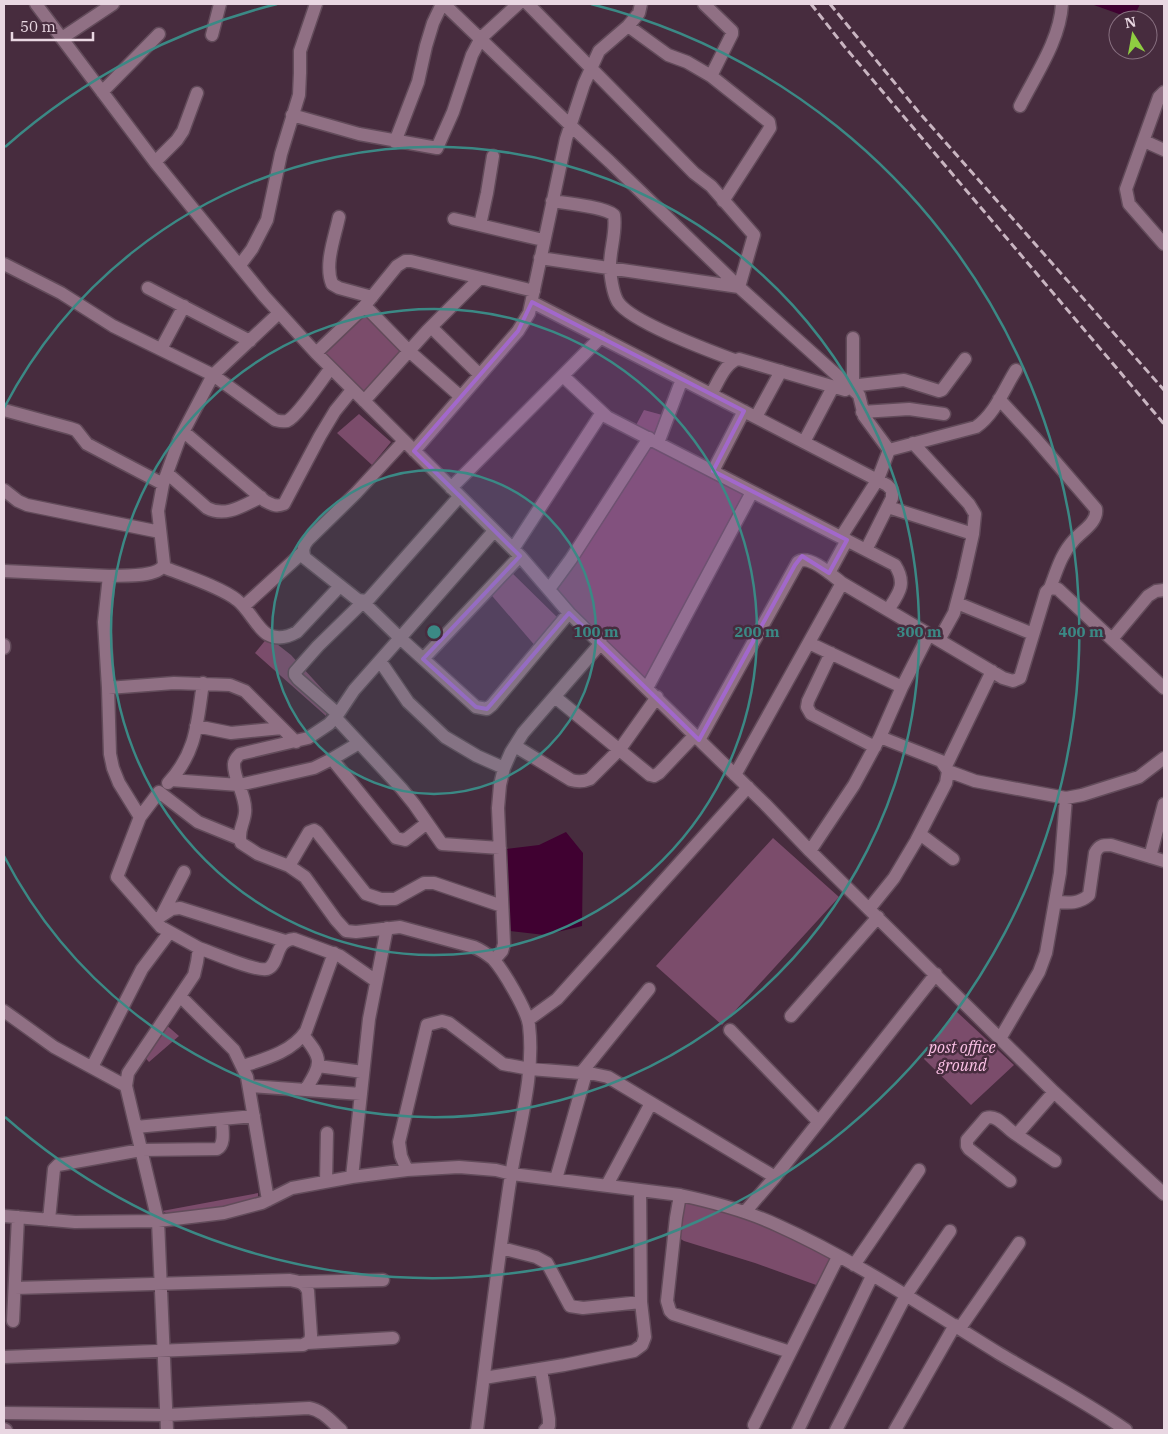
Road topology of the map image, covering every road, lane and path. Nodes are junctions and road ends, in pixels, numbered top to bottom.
1 (36, 4) edge
2 (114, 4) edge
3 (220, 4) edge
4 (316, 4) edge
5 (443, 4) edge
6 (518, 4) edge
7 (528, 4) edge
8 (641, 4) edge
9 (704, 4) edge
10 (1062, 4) edge
11 (628, 26) junction
12 (159, 34) dead end
13 (212, 35) dead end
14 (62, 38) junction
15 (481, 38) junction
16 (591, 66) junction
17 (711, 76) junction
18 (102, 92) junction
19 (1164, 92) edge
20 (197, 93) dead end
21 (1020, 106) dead end
22 (292, 116) junction
23 (570, 125) junction
24 (1144, 140) junction
25 (395, 142) junction
26 (1164, 150) edge
27 (493, 156) dead end
28 (156, 162) junction
29 (552, 201) junction
30 (723, 201) junction
31 (339, 217) dead end
32 (454, 219) dead end
33 (480, 225) junction
34 (543, 240) junction
35 (1164, 244) edge
36 (540, 258) junction
37 (4, 264) edge
38 (240, 265) junction
39 (610, 268) junction
40 (480, 278) junction
41 (739, 287) junction
42 (148, 288) dead end
43 (533, 297) junction
44 (368, 301) junction
45 (184, 306) junction
46 (279, 313) junction
47 (431, 327) junction
48 (601, 337) junction
49 (853, 338) dead end
50 (250, 341) junction
51 (161, 349) junction
52 (409, 351) junction
53 (316, 353) junction
54 (965, 358) dead end
55 (734, 360) junction
56 (331, 368) junction
57 (1016, 370) dead end
58 (781, 372) junction
59 (480, 374) junction
60 (213, 375) junction
61 (563, 376) junction
62 (682, 379) junction
63 (851, 386) junction
64 (833, 387) junction
65 (352, 390) junction
66 (711, 394) junction
67 (461, 397) junction
68 (999, 399) junction
69 (364, 401) junction
70 (4, 410) edge
71 (744, 411) junction
72 (862, 412) junction
73 (944, 414) dead end
74 (607, 417) junction
75 (756, 417) junction
76 (184, 432) junction
77 (404, 441) junction
78 (653, 441) junction
79 (804, 442) junction
80 (913, 443) junction
81 (889, 450) junction
82 (414, 451) junction
83 (713, 472) junction
84 (165, 479) junction
85 (878, 479) junction
86 (4, 490) edge
87 (752, 492) junction
88 (455, 493) junction
89 (261, 497) junction
90 (888, 506) junction
91 (494, 531) junction
92 (160, 532) junction
93 (973, 534) junction
94 (844, 539) junction
95 (866, 550) junction
96 (302, 552) junction
97 (516, 552) junction
98 (163, 567) junction
99 (4, 571) edge
100 (830, 573) junction
101 (109, 576) junction
102 (842, 583) junction
103 (340, 586) junction
104 (1050, 588) junction
105 (549, 589) junction
106 (1164, 590) edge
107 (363, 602) junction
108 (957, 603) junction
109 (244, 606) junction
110 (888, 610) junction
111 (569, 613) junction
112 (1033, 634) junction
113 (934, 637) junction
114 (400, 638) junction
115 (1112, 639) junction
116 (601, 643) junction
117 (809, 643) junction
118 (831, 653) junction
119 (423, 659) junction
120 (380, 660) junction
121 (992, 671) junction
122 (203, 683) junction
123 (902, 687) junction
124 (108, 688) junction
125 (648, 688) junction
126 (1164, 688) edge
127 (555, 697) junction
128 (657, 697) junction
129 (337, 716) junction
130 (196, 726) junction
131 (282, 728) junction
132 (697, 738) junction
133 (296, 742) junction
134 (359, 742) junction
135 (878, 742) junction
136 (515, 746) junction
137 (620, 749) junction
138 (1164, 758) edge
139 (332, 759) junction
140 (504, 768) junction
141 (947, 768) junction
142 (735, 775) junction
143 (171, 780) junction
144 (239, 785) junction
145 (748, 788) junction
146 (159, 792) junction
147 (1066, 798) junction
148 (1164, 804) edge
149 (140, 817) junction
150 (427, 823) junction
151 (920, 834) junction
152 (240, 839) junction
153 (500, 848) junction
154 (810, 851) junction
155 (1150, 857) junction
156 (953, 859) dead end
157 (1164, 861) edge
158 (288, 866) junction
159 (184, 872) dead end
160 (1056, 902) junction
161 (502, 906) junction
162 (874, 913) junction
163 (158, 918) junction
164 (387, 928) junction
165 (169, 933) junction
166 (285, 941) junction
167 (199, 948) junction
168 (334, 953) junction
169 (494, 960) junction
170 (936, 974) junction
171 (376, 981) junction
172 (649, 989) dead end
173 (180, 996) junction
174 (4, 1010) edge
175 (791, 1016) dead end
176 (528, 1020) junction
177 (730, 1030) dead end
178 (303, 1035) junction
179 (1001, 1037) junction
180 (243, 1066) junction
181 (318, 1066) junction
182 (92, 1067) junction
183 (530, 1069) junction
184 (363, 1072) junction
185 (584, 1073) junction
186 (126, 1086) junction
187 (249, 1086) junction
188 (306, 1089) junction
189 (1054, 1092) junction
190 (361, 1094) junction
191 (651, 1103) junction
192 (254, 1116) junction
193 (222, 1120) junction
194 (818, 1121) junction
195 (136, 1127) junction
196 (327, 1133) dead end
197 (1014, 1133) junction
198 (141, 1150) junction
199 (1055, 1162) dead end
200 (407, 1170) junction
201 (919, 1170) dead end
202 (512, 1174) junction
203 (352, 1177) junction
204 (775, 1177) junction
205 (556, 1179) junction
206 (326, 1181) junction
207 (1010, 1182) dead end
208 (607, 1186) junction
209 (1163, 1188) edge
210 (640, 1190) junction
211 (680, 1195) junction
212 (268, 1200) junction
213 (745, 1212) junction
214 (4, 1216) edge
215 (18, 1217) junction
216 (49, 1220) junction
217 (158, 1221) junction
218 (950, 1231) dead end
219 (1019, 1243) dead end
220 (501, 1248) junction
221 (838, 1256) junction
222 (854, 1265) junction
223 (872, 1276) junction
224 (383, 1280) dead end
225 (300, 1282) junction
226 (161, 1285) junction
227 (15, 1288) junction
228 (906, 1295) junction
229 (641, 1302) junction
230 (13, 1321) dead end
231 (957, 1326) junction
232 (392, 1338) dead end
233 (307, 1343) junction
234 (164, 1351) junction
235 (790, 1352) junction
236 (4, 1357) edge
237 (541, 1369) junction
238 (484, 1378) junction
239 (4, 1413) edge
240 (167, 1415) junction
241 (754, 1425) dead end
242 (840, 1429) edge
243 (168, 1430) edge
244 (341, 1430) edge
245 (477, 1430) edge
246 (546, 1430) edge
247 (798, 1430) edge
248 (895, 1430) edge
249 (1126, 1430) edge

1 - 14 street
2 - 14 street
3 - 13 street
4 - 22 street
5 - 15 street
5 - 25 street
6 - 15 street
7 - 16 street
8 - 11 street
9 - 17 street
10 - 21 street
11 - 16 street
11 - 17 street
12 - 18 street
14 - 18 street
15 - 23 street
15 - 25 street
16 - 23 street
16 - 30 street
17 - 30 street
18 - 28 street
19 - 24 street
20 - 28 street
22 - 25 street
22 - 38 street
23 - 29 street
23 - 41 street
24 - 26 street
24 - 35 street
27 - 33 street
28 - 38 street
29 - 34 street
29 - 39 street
30 - 41 street
31 - 44 street
32 - 33 street
33 - 34 street
34 - 36 street
36 - 39 street
36 - 43 street
37 - 51 street
38 - 46 street
39 - 41 street
39 - 55 street
40 - 43 street
40 - 44 street
40 - 47 street
41 - 63 street
42 - 45 street
43 - 48 street
43 - 59 street
44 - 52 street
44 - 53 street
45 - 50 street
45 - 51 street
46 - 50 street
46 - 53 street
47 - 52 street
47 - 59 street
48 - 61 street
48 - 62 street
49 - 63 street
50 - 60 street
51 - 60 street
52 - 67 street
52 - 69 street
53 - 56 street
54 - 63 street
55 - 58 street
55 - 66 street
56 - 60 street
56 - 65 street
57 - 68 street
58 - 64 street
58 - 75 street
59 - 67 street
60 - 76 street
61 - 74 street
61 - 88 street
62 - 66 street
62 - 78 street
63 - 64 street
63 - 72 street
64 - 79 street
65 - 69 street
65 - 89 street
66 - 71 street
67 - 82 street
68 - 80 street
68 - 104 street
69 - 77 street
70 - 84 street
71 - 75 street
71 - 83 street
72 - 73 street
72 - 81 street
74 - 78 street
74 - 97 street
75 - 79 street
76 - 84 street
76 - 89 street
77 - 82 street
77 - 96 street
78 - 83 street
78 - 105 street
79 - 85 street
80 - 81 street
80 - 93 street
81 - 85 street
82 - 88 street
83 - 87 street
84 - 89 street
84 - 92 street
85 - 90 street
85 - 94 street
86 - 92 street
87 - 94 street
87 - 125 street
88 - 91 street
88 - 107 street
90 - 93 street
90 - 95 street
91 - 97 street
91 - 114 street
92 - 98 street
93 - 108 street
94 - 95 street
94 - 100 street
95 - 110 street
96 - 103 street
96 - 109 street
97 - 105 street
97 - 119 street
98 - 101 street
98 - 109 street
99 - 101 street
100 - 102 street
100 - 132 street
101 - 124 street
102 - 110 street
102 - 117 street
103 - 107 street
103 - 109 street
104 - 112 street
104 - 115 street
105 - 111 street
106 - 115 street
107 - 114 street
107 - 129 street
108 - 112 street
108 - 113 street
110 - 113 street
111 - 116 street
111 - 119 street
112 - 121 street
113 - 121 street
113 - 123 street
114 - 119 street
114 - 120 street
115 - 126 street
116 - 125 street
116 - 127 street
117 - 118 street
117 - 142 street
118 - 123 street
118 - 135 street
120 - 129 street
120 - 140 street
121 - 141 street
122 - 124 street
122 - 130 street
122 - 131 street
123 - 135 street
124 - 149 street
125 - 128 street
127 - 136 street
127 - 137 street
128 - 132 street
128 - 137 street
129 - 133 street
129 - 134 street
130 - 131 street
130 - 143 street
131 - 133 street
132 - 137 street
132 - 142 street
133 - 144 street
134 - 139 street
134 - 150 street
135 - 141 street
135 - 154 street
136 - 137 street
136 - 140 street
138 - 147 street
139 - 144 street
139 - 150 street
140 - 153 street
141 - 147 street
141 - 151 street
142 - 145 street
143 - 144 street
143 - 146 street
144 - 152 street
145 - 154 street
145 - 176 street
146 - 149 street
146 - 152 street
147 - 160 street
148 - 155 street
149 - 163 street
150 - 153 street
151 - 156 street
151 - 162 street
152 - 158 street
153 - 161 street
154 - 162 street
155 - 157 street
155 - 160 street
158 - 161 street
158 - 164 street
159 - 163 street
160 - 179 street
161 - 169 street
162 - 170 street
162 - 175 street
163 - 165 street
163 - 166 street
164 - 169 street
164 - 171 street
165 - 167 street
165 - 182 street
166 - 167 street
166 - 168 street
167 - 173 street
168 - 171 street
168 - 178 street
169 - 176 street
170 - 179 street
170 - 194 street
171 - 184 street
172 - 185 street
173 - 180 street
173 - 186 street
174 - 182 street
176 - 183 street
177 - 194 street
178 - 180 street
178 - 181 street
179 - 189 street
180 - 187 street
181 - 184 street
181 - 188 street
182 - 186 street
183 - 185 street
183 - 200 street
183 - 202 street
184 - 190 street
185 - 191 street
185 - 205 street
186 - 195 street
187 - 188 street
187 - 192 street
188 - 190 street
189 - 197 street
189 - 209 street
190 - 203 street
191 - 204 street
191 - 208 street
192 - 193 street
192 - 212 street
193 - 195 street
193 - 198 street
194 - 204 street
195 - 198 street
196 - 206 street
197 - 199 street
197 - 207 street
198 - 216 street
198 - 217 street
200 - 202 street
200 - 203 street
201 - 222 street
202 - 205 street
202 - 220 street
203 - 206 street
204 - 213 street
205 - 208 street
206 - 212 street
208 - 210 street
210 - 211 street
210 - 229 street
211 - 213 street
211 - 235 street
212 - 217 street
213 - 221 street
214 - 215 street
215 - 216 street
215 - 227 street
216 - 217 street
217 - 226 street
218 - 228 street
219 - 231 street
220 - 229 street
220 - 238 street
221 - 222 street
221 - 235 street
222 - 223 street
223 - 228 street
223 - 247 street
224 - 225 street
225 - 226 street
225 - 233 street
226 - 227 street
226 - 234 street
227 - 230 street
228 - 231 street
228 - 242 street
229 - 237 street
231 - 248 street
231 - 249 street
232 - 233 street
233 - 234 street
234 - 236 street
234 - 240 street
235 - 241 street
237 - 238 street
237 - 246 street
238 - 245 street
239 - 240 street
240 - 243 street
240 - 244 street

